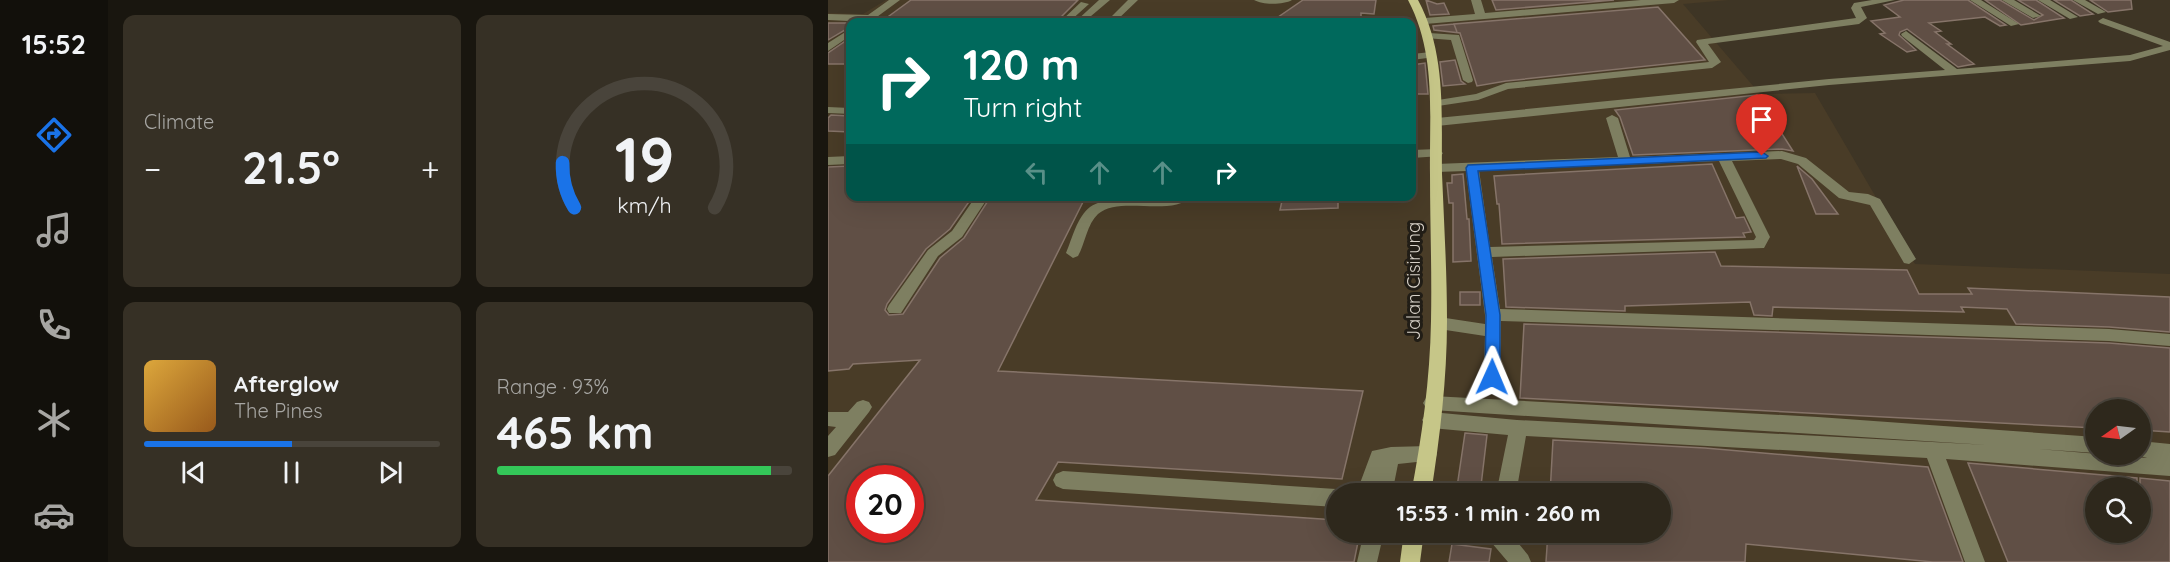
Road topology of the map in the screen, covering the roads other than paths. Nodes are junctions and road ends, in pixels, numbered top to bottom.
1 (895, 0) edge
2 (1089, 0) edge
3 (1105, 0) edge
4 (1133, 0) edge
5 (1259, 0) edge
6 (1287, 0) edge
7 (1413, 0) edge
8 (1476, 0) edge
9 (1674, 0) edge
10 (1890, 0) edge
11 (1975, 0) edge
12 (2007, 0) edge
13 (2043, 0) edge
14 (2078, 0) edge
15 (2098, 0) edge
16 (1661, 1) edge
17 (2113, 8) dead end
18 (2036, 16) dead end
19 (828, 17) edge
20 (1481, 17) junction
21 (2073, 17) dead end
22 (846, 18) edge
23 (870, 18) edge
24 (1069, 18) edge
25 (1084, 18) edge
26 (1114, 18) edge
27 (1425, 21) junction
28 (2014, 24) dead end
29 (1906, 34) dead end
30 (846, 35) edge
31 (1429, 36) junction
32 (2170, 46) edge
33 (828, 48) edge
34 (1431, 55) junction
35 (1416, 57) edge
36 (1956, 74) junction
37 (1468, 80) dead end
38 (1438, 103) junction
39 (828, 110) edge
40 (846, 111) edge
41 (1612, 118) dead end
42 (1437, 122) junction
43 (1437, 153) junction
44 (1416, 154) edge
45 (1724, 158) junction
46 (846, 160) edge
47 (828, 161) edge
48 (1625, 161) junction
49 (1436, 168) junction
50 (1472, 168) junction
51 (980, 201) edge
52 (1177, 201) edge
53 (1485, 252) junction
54 (1073, 253) dead end
55 (1909, 259) dead end
56 (895, 309) dead end
57 (1439, 323) junction
58 (1493, 323) junction
59 (2170, 340) edge
60 (1492, 377) dead end
61 (1432, 412) junction
62 (828, 419) edge
63 (1517, 428) junction
64 (2085, 444) edge
65 (828, 449) edge
66 (1933, 450) junction
67 (2151, 450) edge
68 (2170, 452) edge
69 (1428, 454) junction
70 (1391, 455) junction
71 (2170, 468) edge
72 (1063, 480) dead end
73 (1370, 483) edge
74 (1385, 483) edge
75 (1423, 483) edge
76 (1508, 483) edge
77 (1326, 497) edge
78 (1371, 543) edge
79 (1413, 543) edge
80 (1505, 543) edge
81 (1367, 562) edge
82 (1410, 562) edge
83 (1521, 562) edge
84 (1975, 562) edge

1 - 23 street
2 - 24 street
3 - 25 street
4 - 26 street
5 - 6 street
7 - 27 main road, Jalan Cisirung
8 - 20 street
9 - 16 street
10 - 38 street
11 - 28 street
12 - 18 street
13 - 21 street
14 - 32 street
15 - 17 street
16 - 20 street
19 - 22 street
20 - 27 street
27 - 31 main road, Jalan Cisirung
29 - 36 street
30 - 33 street
31 - 34 main road, Jalan Cisirung
31 - 37 street
32 - 36 street
34 - 35 street
34 - 38 main road, Jalan Cisirung
36 - 42 street
38 - 42 main road, Jalan Cisirung
39 - 40 street
41 - 48 street
42 - 43 main road, Jalan Cisirung
43 - 44 street
43 - 49 main road, Jalan Cisirung
45 - 48 street
45 - 53 street
45 - 55 street
46 - 47 street
48 - 50 street
49 - 50 street
49 - 57 main road, Jalan Cisirung
50 - 53 street
51 - 56 street
52 - 54 street
53 - 58 street
57 - 58 street
57 - 61 main road, Jalan Cisirung
58 - 59 street
58 - 60 street
61 - 63 street
61 - 64 street
61 - 69 main road, Jalan Cisirung
62 - 65 street
63 - 66 street
63 - 76 street
66 - 71 street
66 - 84 street
67 - 68 street
69 - 70 street
69 - 75 main road, Jalan Cisirung
70 - 73 street
70 - 74 street
72 - 77 street
78 - 81 street
79 - 82 main road
80 - 83 street

